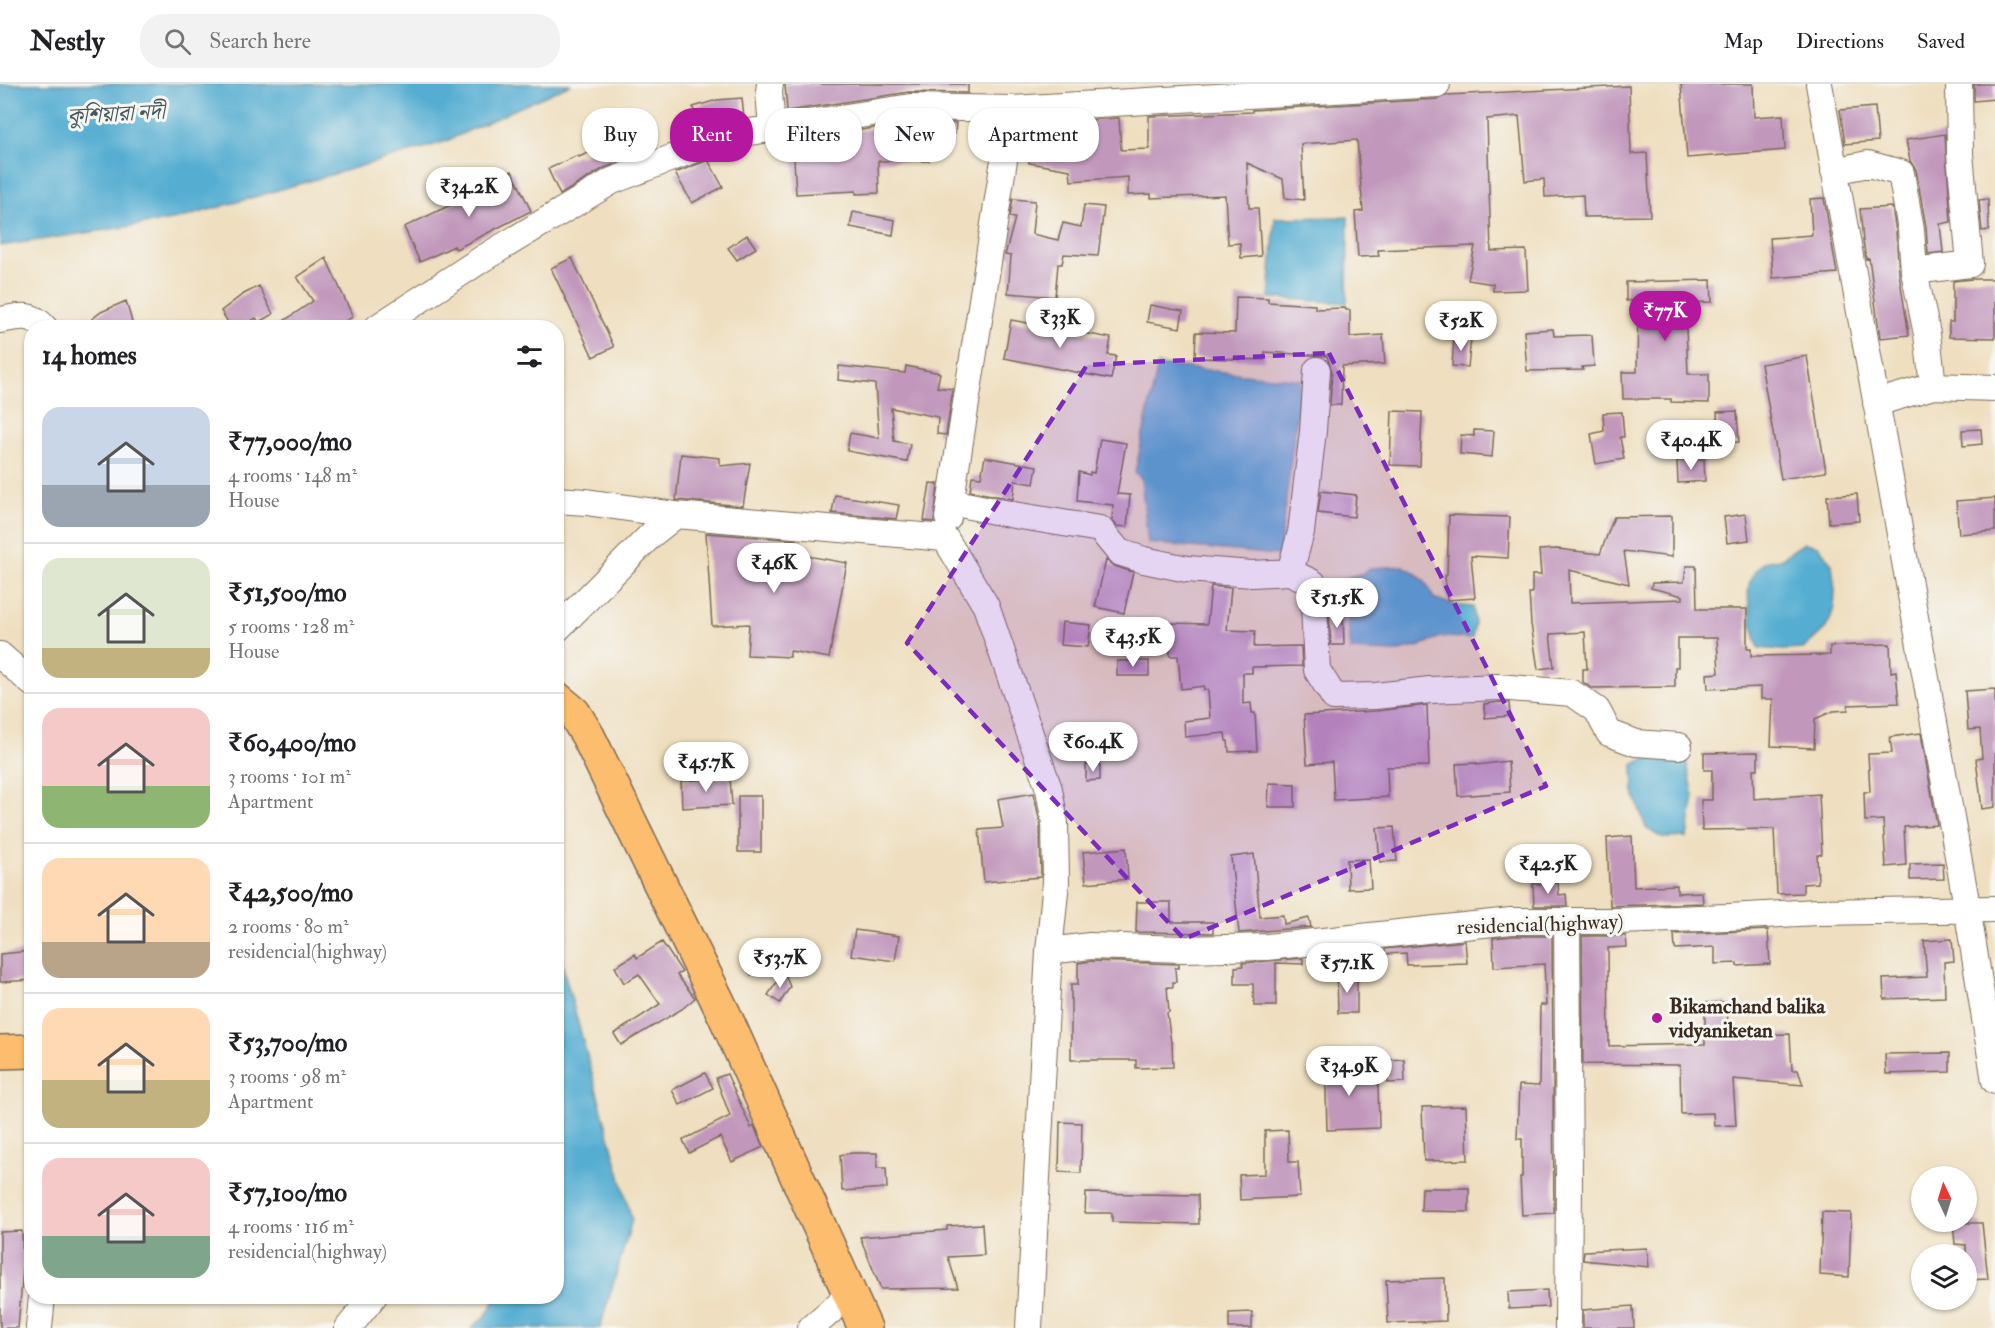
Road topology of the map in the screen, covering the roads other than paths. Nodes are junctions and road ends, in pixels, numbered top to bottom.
1 (770, 84) edge
2 (1437, 84) edge
3 (1819, 84) edge
4 (1959, 84) edge
5 (770, 108) edge
6 (968, 108) edge
7 (1029, 108) edge
8 (862, 114) edge
9 (765, 129) edge
10 (1004, 162) edge
11 (1834, 171) junction
12 (1914, 271) junction
13 (0, 320) edge
14 (38, 320) edge
15 (389, 320) edge
16 (1317, 370) dead end
17 (1933, 386) junction
18 (1995, 388) edge
19 (1876, 403) junction
20 (564, 501) edge
21 (951, 502) junction
22 (676, 515) junction
23 (945, 538) junction
24 (1290, 572) junction
25 (564, 622) edge
26 (0, 655) edge
27 (24, 680) edge
28 (564, 705) edge
29 (1679, 746) dead end
30 (1967, 909) junction
31 (1995, 909) edge
32 (1567, 921) junction
33 (1049, 951) junction
34 (0, 1052) edge
35 (24, 1052) edge
36 (1995, 1081) edge
37 (849, 1295) junction
38 (41, 1304) edge
39 (368, 1304) edge
40 (39, 1328) edge
41 (348, 1328) edge
42 (811, 1328) edge
43 (865, 1328) edge
44 (1029, 1328) edge
45 (1568, 1328) edge

1 - 5 street
2 - 7 street
3 - 11 street
4 - 12 street
6 - 8 street
9 - 15 street
10 - 21 street
11 - 12 street
11 - 19 street
12 - 17 street
13 - 14 street
16 - 24 street
17 - 18 street
17 - 19 street
19 - 30 street
20 - 22 street
21 - 23 street
21 - 24 street
22 - 23 street
22 - 25 street
23 - 33 street
24 - 29 street
26 - 27 street
28 - 37 highway
30 - 31 street, residencial(highway)
30 - 32 street, residencial(highway)
30 - 36 street
32 - 33 street, residencial(highway)
32 - 45 street
33 - 44 street
34 - 35 highway
37 - 42 street
37 - 43 highway
38 - 40 street
39 - 41 street

